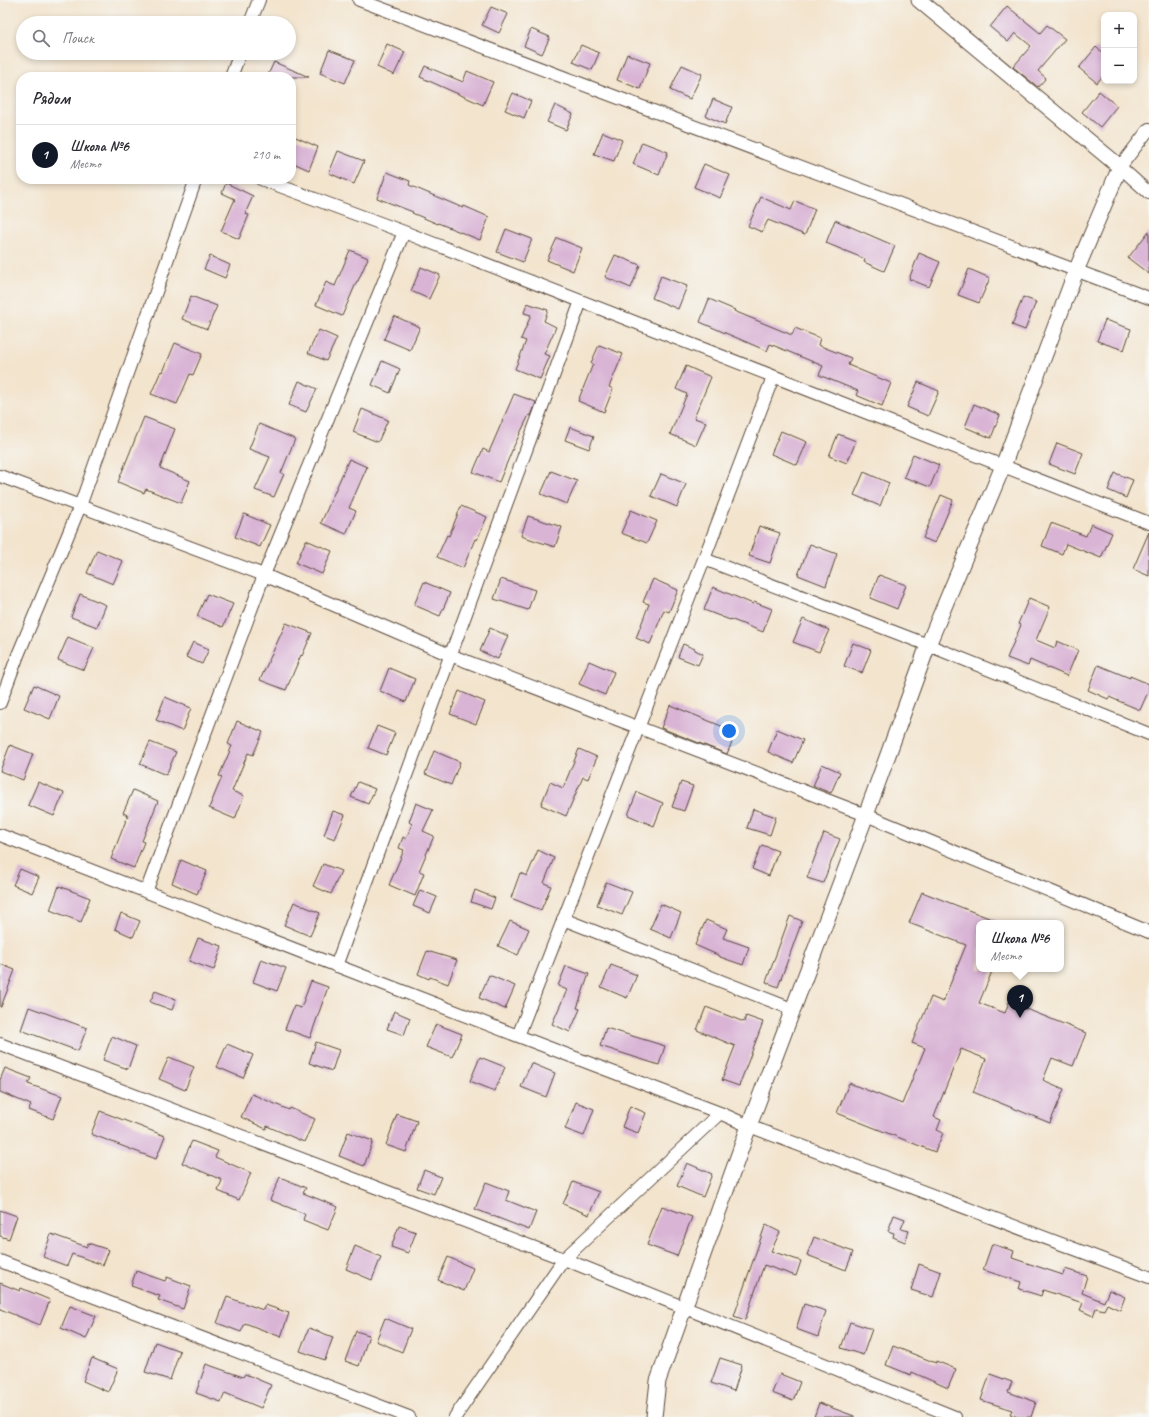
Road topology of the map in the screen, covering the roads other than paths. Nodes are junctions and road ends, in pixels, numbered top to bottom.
1 (259, 0) edge
2 (359, 0) edge
3 (919, 0) edge
4 (253, 16) edge
5 (238, 60) edge
6 (234, 72) edge
7 (1149, 129) edge
8 (1120, 167) junction
9 (194, 184) edge
10 (274, 184) edge
11 (1149, 193) edge
12 (404, 232) junction
13 (1076, 271) junction
14 (1149, 298) edge
15 (581, 301) junction
16 (773, 377) junction
17 (1003, 466) junction
18 (0, 476) edge
19 (80, 506) junction
20 (1149, 523) edge
21 (704, 559) junction
22 (264, 575) junction
23 (928, 645) junction
24 (450, 656) junction
25 (0, 703) edge
26 (638, 727) junction
27 (1149, 734) edge
28 (866, 815) junction
29 (0, 835) edge
30 (146, 892) junction
31 (563, 920) junction
32 (1149, 932) edge
33 (336, 966) junction
34 (792, 1009) junction
35 (518, 1036) junction
36 (0, 1044) edge
37 (720, 1113) junction
38 (749, 1126) junction
39 (564, 1259) junction
40 (0, 1261) edge
41 (1149, 1277) edge
42 (684, 1308) junction
43 (409, 1417) edge
44 (455, 1417) edge
45 (654, 1417) edge
46 (955, 1417) edge

1 - 4 street
2 - 13 street
3 - 8 street
5 - 6 street
7 - 8 street
8 - 11 street
8 - 13 street
9 - 19 street
10 - 12 street
12 - 15 street
12 - 22 street
13 - 14 street
13 - 17 street
15 - 16 street
15 - 24 street
16 - 17 street
16 - 21 street
17 - 20 street
17 - 23 street
18 - 19 street
19 - 22 street
19 - 25 street
21 - 23 street
21 - 26 street
22 - 24 street
22 - 30 street
23 - 27 street
23 - 28 street
24 - 26 street
24 - 33 street
26 - 28 street
26 - 31 street
28 - 32 street
28 - 34 street
29 - 30 street
30 - 33 street
31 - 34 street
31 - 35 street
33 - 35 street
34 - 38 street
35 - 37 street
36 - 39 street
37 - 38 street
37 - 39 street
38 - 41 street
38 - 42 street
39 - 42 street
39 - 44 street
40 - 43 street
42 - 45 street
42 - 46 street

